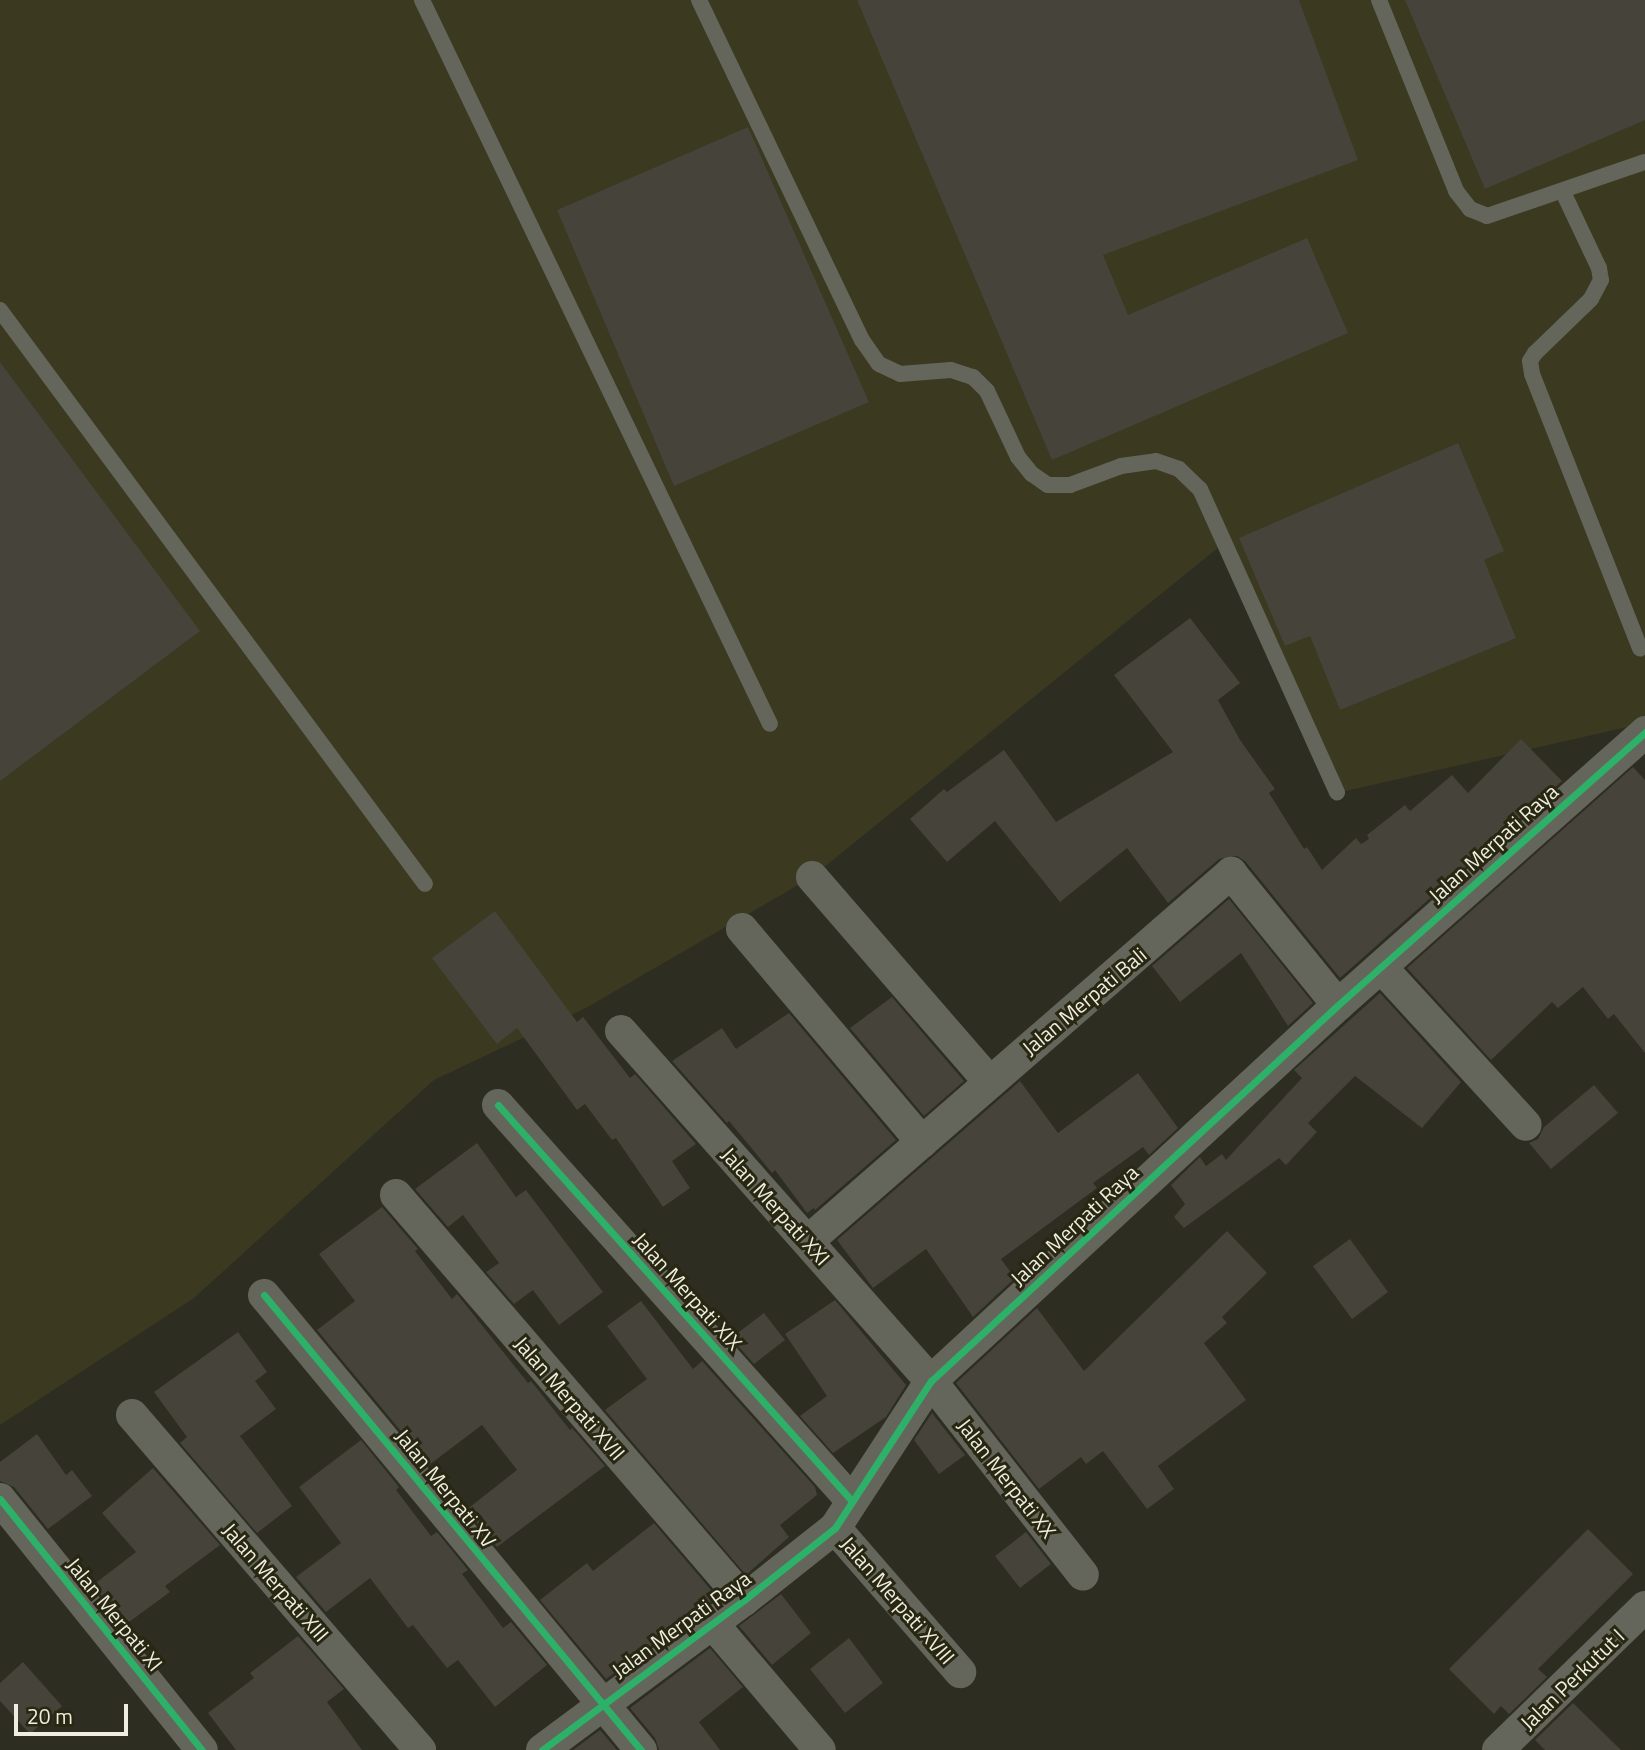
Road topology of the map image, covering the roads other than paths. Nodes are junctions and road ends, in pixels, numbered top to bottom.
1 (422, 0) edge
2 (699, 0) edge
3 (1379, 0) edge
4 (1645, 163) edge
5 (1563, 192) junction
6 (0, 310) edge
7 (1640, 648) dead end
8 (769, 724) dead end
9 (1637, 741) edge
10 (1337, 793) dead end
11 (812, 877) dead end
12 (425, 884) dead end
13 (742, 929) dead end
14 (1381, 967) junction
15 (1338, 1005) junction
16 (621, 1031) dead end
17 (989, 1081) junction
18 (498, 1105) dead end
19 (1526, 1125) dead end
20 (922, 1142) junction
21 (396, 1195) dead end
22 (808, 1241) junction
23 (264, 1295) dead end
24 (931, 1381) junction
25 (132, 1415) dead end
26 (0, 1499) edge
27 (852, 1500) junction
28 (835, 1528) junction
29 (1083, 1575) dead end
30 (744, 1601) junction
31 (1645, 1607) edge
32 (713, 1624) junction
33 (960, 1672) dead end
34 (601, 1703) junction
35 (1507, 1747) edge
36 (202, 1750) edge
37 (421, 1750) edge
38 (542, 1750) edge
39 (641, 1750) edge
40 (820, 1750) edge

1 - 8 lane
2 - 10 lane
3 - 5 lane
4 - 5 lane
5 - 7 lane
6 - 12 lane
9 - 14 street, Jalan Merpati Raya
11 - 17 street
13 - 20 street
14 - 15 street, Jalan Merpati Raya
14 - 19 street
15 - 17 street, Jalan Merpati Bali
15 - 24 street, Jalan Merpati Raya
16 - 22 street, Jalan Merpati XXI
17 - 20 street, Jalan Merpati Bali
18 - 27 street, Jalan Merpati XIX
20 - 22 street, Jalan Merpati Bali
21 - 30 street, Jalan Merpati XVII
22 - 24 street, Jalan Merpati XXI
23 - 34 street, Jalan Merpati XV
24 - 27 street, Jalan Merpati Raya
24 - 29 street, Jalan Merpati XX
25 - 37 street, Jalan Merpati XIII
26 - 36 street, Jalan Merpati XI
27 - 28 street, Jalan Merpati Raya
28 - 30 street, Jalan Merpati Raya
28 - 33 street, Jalan Merpati XVIII
30 - 32 street, Jalan Merpati Raya
31 - 35 street, Jalan Perkutut I
32 - 34 street, Jalan Merpati Raya
32 - 40 street
34 - 38 street, Jalan Merpati Raya
34 - 39 street, Jalan Merpati XV

